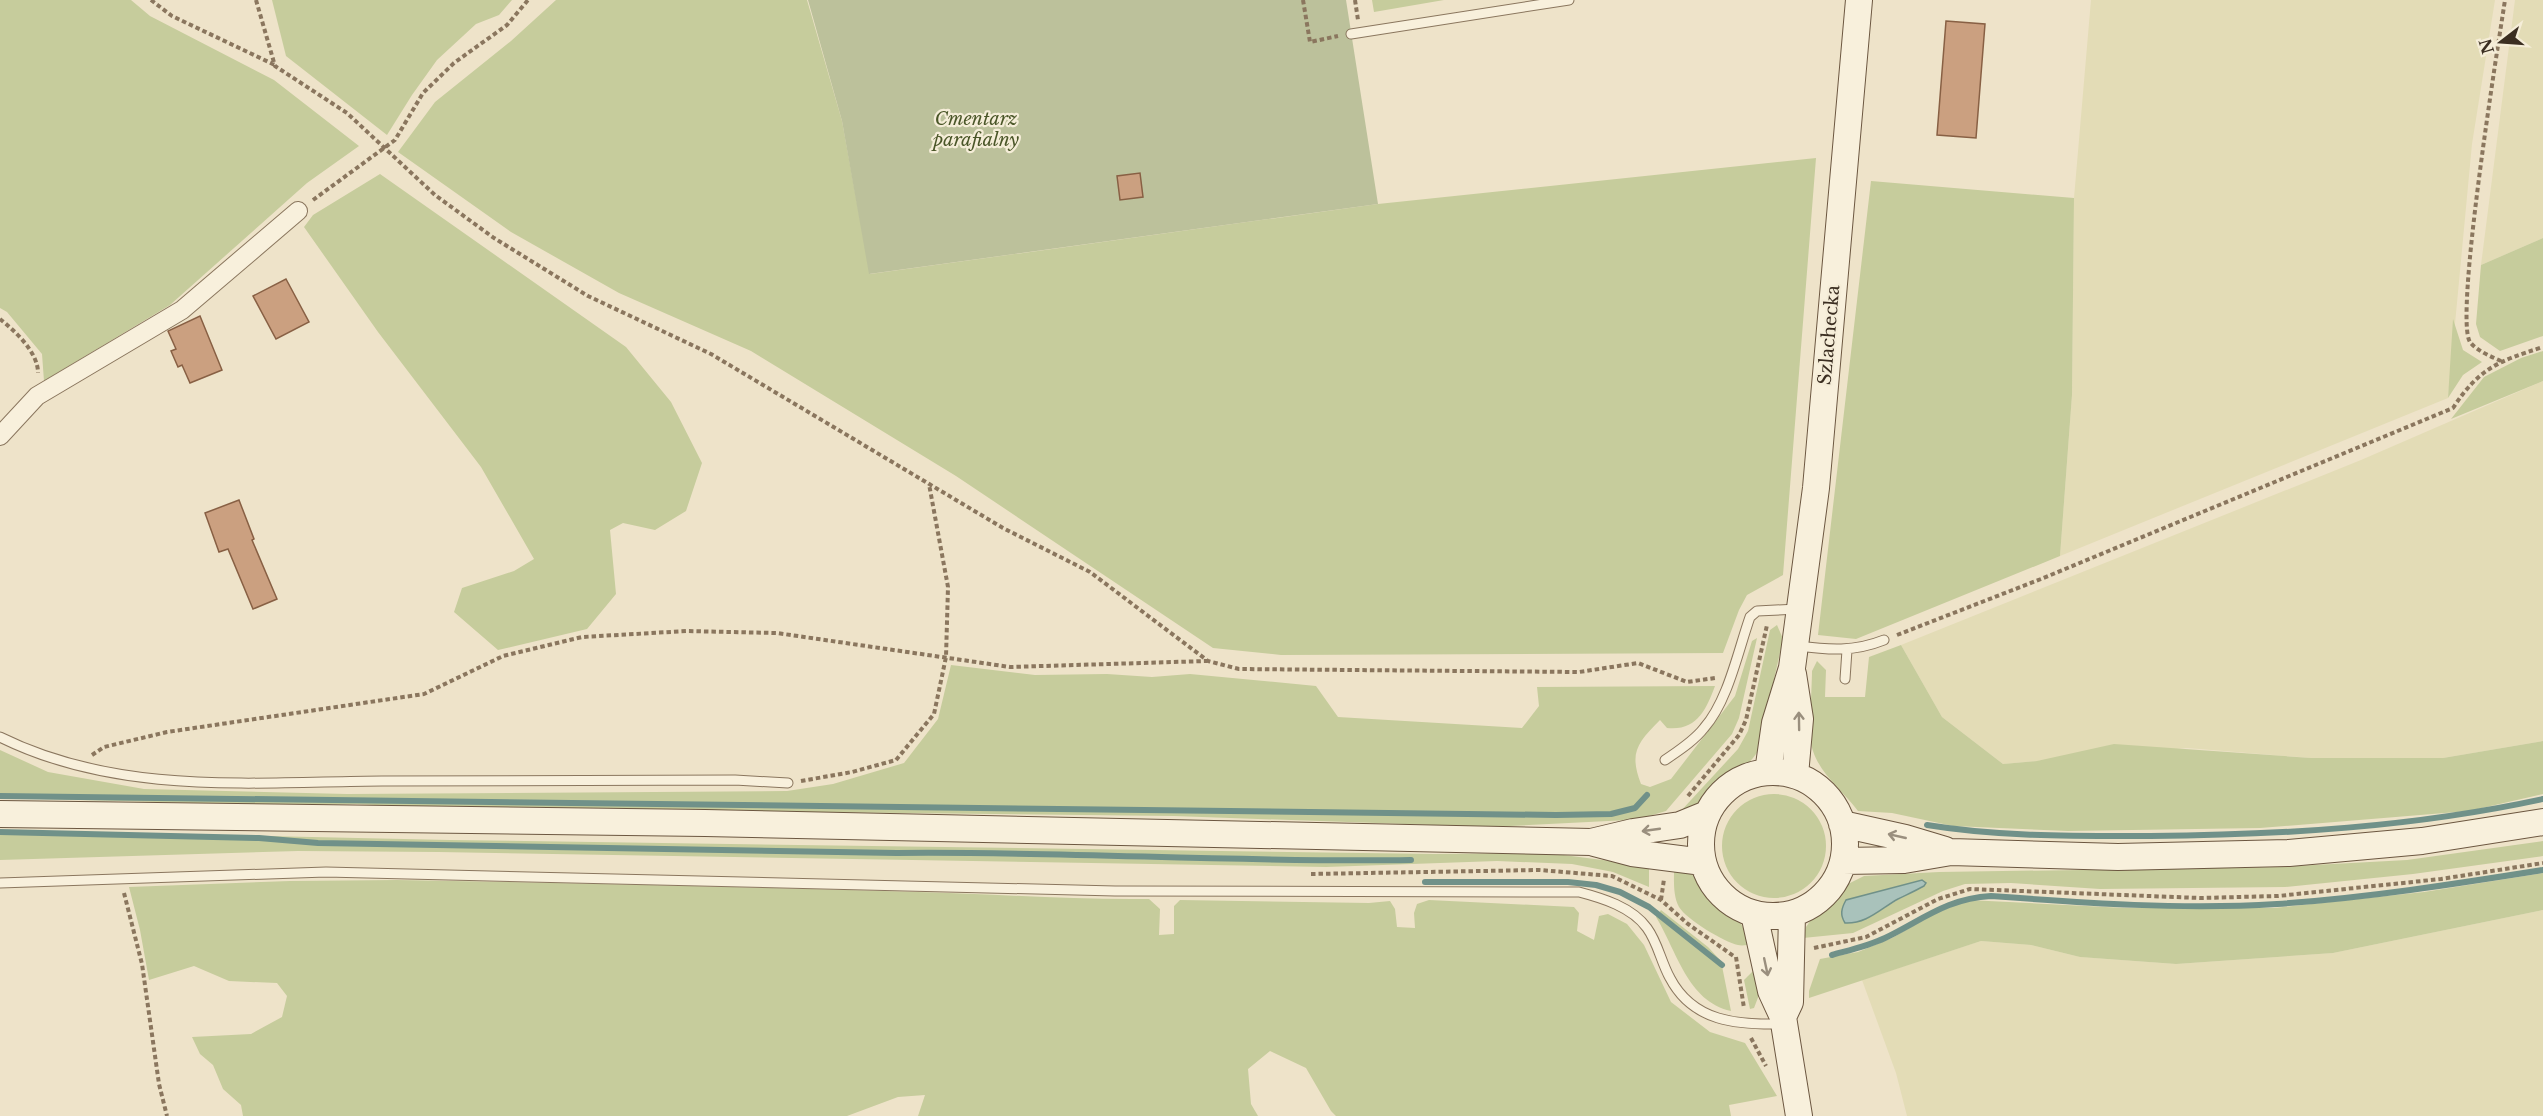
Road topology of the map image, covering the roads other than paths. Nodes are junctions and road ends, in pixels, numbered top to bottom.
1 (1569, 0) edge
2 (1858, 0) edge
3 (1351, 34) road end
4 (298, 211) road end
5 (0, 436) edge
6 (1800, 609) junction
7 (1884, 640) road end
8 (1846, 650) junction
9 (1793, 657) junction
10 (1845, 679) dead end
11 (0, 737) edge
12 (1665, 760) dead end
13 (1768, 772) junction
14 (1795, 775) junction
15 (788, 783) road end
16 (0, 814) edge
17 (1707, 814) junction
18 (2543, 822) edge
19 (1842, 824) junction
20 (1591, 842) junction
21 (1951, 852) junction
22 (1843, 861) junction
23 (1703, 862) junction
24 (0, 883) edge
25 (1754, 914) junction
26 (1792, 914) junction
27 (1784, 1020) junction
28 (1799, 1116) edge

1 - 3 lane
2 - 6 main road, Szlachecka
4 - 5 street
6 - 9 main road, Szlachecka
6 - 12 lane
7 - 8 lane
8 - 9 lane
8 - 10 lane
9 - 13 main road, Szlachecka
14 -> 9 main road, Szlachecka
11 - 15 lane
13 - 14 main road
13 - 17 main road
14 - 19 main road
16 - 20 main road
17 -> 20 main road
17 - 23 main road
18 - 21 main road
21 -> 19 main road
19 - 22 main road
20 - 23 main road
21 - 22 main road
22 - 26 main road
23 - 25 main road
24 - 27 lane
25 - 26 main road
25 -> 27 main road
26 - 27 main road
27 - 28 main road

